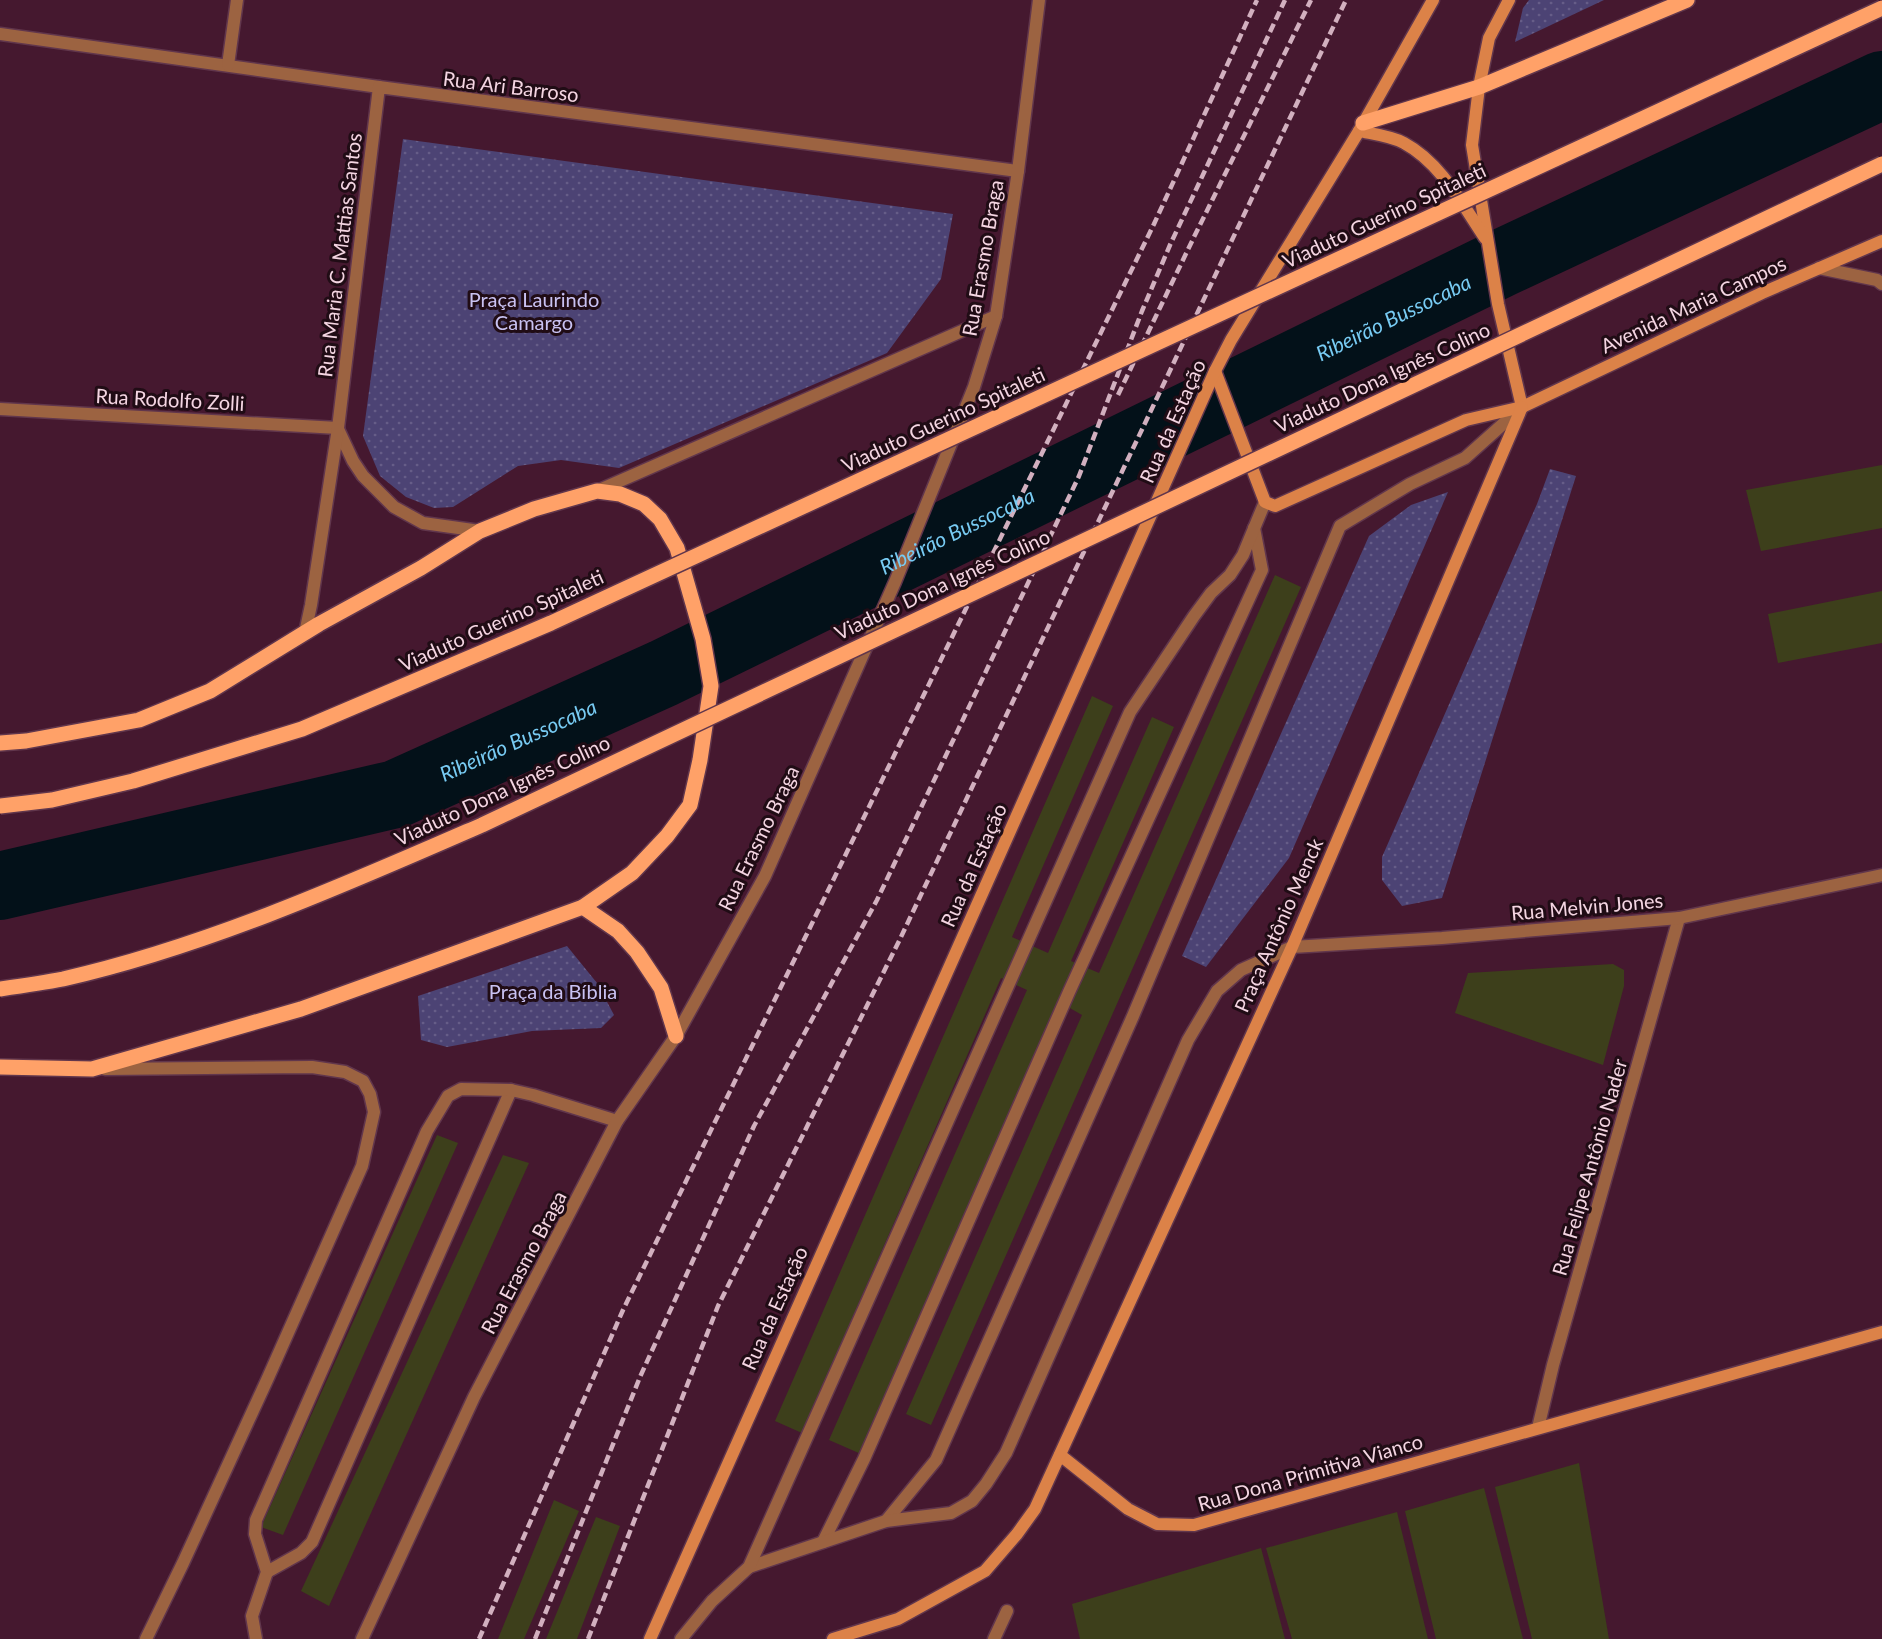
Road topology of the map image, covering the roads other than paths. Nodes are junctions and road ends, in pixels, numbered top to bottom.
1 (237, 0) edge
2 (1040, 0) edge
3 (1433, 0) edge
4 (1509, 0) edge
5 (1687, 0) edge
6 (1882, 8) edge
7 (0, 34) edge
8 (228, 65) junction
9 (379, 87) junction
10 (1479, 87) junction
11 (1361, 127) junction
12 (1882, 164) edge
13 (1018, 171) junction
14 (1882, 241) edge
15 (1487, 243) junction
16 (1819, 268) junction
17 (1882, 284) edge
18 (996, 316) junction
19 (1216, 376) junction
20 (1522, 407) junction
21 (0, 409) edge
22 (338, 428) junction
23 (597, 491) junction
24 (1265, 502) junction
25 (1254, 527) junction
26 (480, 531) junction
27 (304, 633) junction
28 (0, 743) edge
29 (0, 806) edge
30 (1882, 875) edge
31 (583, 907) junction
32 (1679, 918) junction
33 (1292, 947) junction
34 (0, 989) edge
35 (676, 1036) junction
36 (0, 1067) edge
37 (92, 1069) junction
38 (511, 1090) junction
39 (617, 1121) junction
40 (1882, 1332) edge
41 (1538, 1428) junction
42 (1060, 1455) junction
43 (886, 1521) junction
44 (823, 1542) junction
45 (748, 1567) junction
46 (267, 1572) junction
47 (1007, 1611) dead end
48 (146, 1639) edge
49 (256, 1639) edge
50 (362, 1639) edge
51 (650, 1639) edge
52 (681, 1639) edge
53 (833, 1639) edge
54 (994, 1639) edge

1 - 8 street
2 - 13 street, Rua Erasmo Braga
3 - 11 main road, Rua da Estação
4 - 10 main road
5 - 10 main road
6 - 29 main road, Viaduto Guerino Spitaleti, bridge
7 - 8 street, Rua Ari Barroso
8 - 9 street, Rua Ari Barroso
9 - 13 street, Rua Ari Barroso
9 - 22 street, Rua Maria C. Mattias Santos
10 - 11 main road
10 - 15 main road
11 - 15 main road
11 - 19 main road, Rua da Estação
12 - 34 main road, Viaduto Dona Ignês Colino, bridge
13 - 18 street, Rua Erasmo Braga
14 - 16 main road, Avenida Maria Campos
15 - 20 main road
16 - 17 street
16 - 20 main road, Avenida Maria Campos
18 - 23 street
18 - 35 street, Rua Erasmo Braga
19 - 24 main road
19 - 51 main road, Rua da Estação
20 - 24 main road, Avenida Maria Campos
20 - 33 main road, Praça Antônio Menck
20 - 43 street
21 - 22 street, Rua Rodolfo Zolli
22 - 26 street
22 - 27 street, Rua Maria C. Mattias Santos
23 - 26 main road
23 - 31 main road
24 - 25 street
25 - 44 street
25 - 45 street
26 - 27 main road
27 - 28 main road
30 - 32 street, Rua Melvin Jones
31 - 35 main road
31 - 37 main road
32 - 33 street, Rua Melvin Jones
32 - 41 street, Rua Felipe Antônio Nader
33 - 42 main road, Praça Antônio Menck
33 - 43 street
35 - 39 street, Rua Erasmo Braga
36 - 37 main road
37 - 48 street
38 - 39 street
38 - 46 street
38 - 46 street
39 - 50 street, Rua Erasmo Braga
40 - 41 main road, Rua Dona Primitiva Vianco
41 - 42 main road, Rua Dona Primitiva Vianco
42 - 53 main road
43 - 44 street
44 - 45 street
45 - 52 street
46 - 49 street
47 - 54 street

